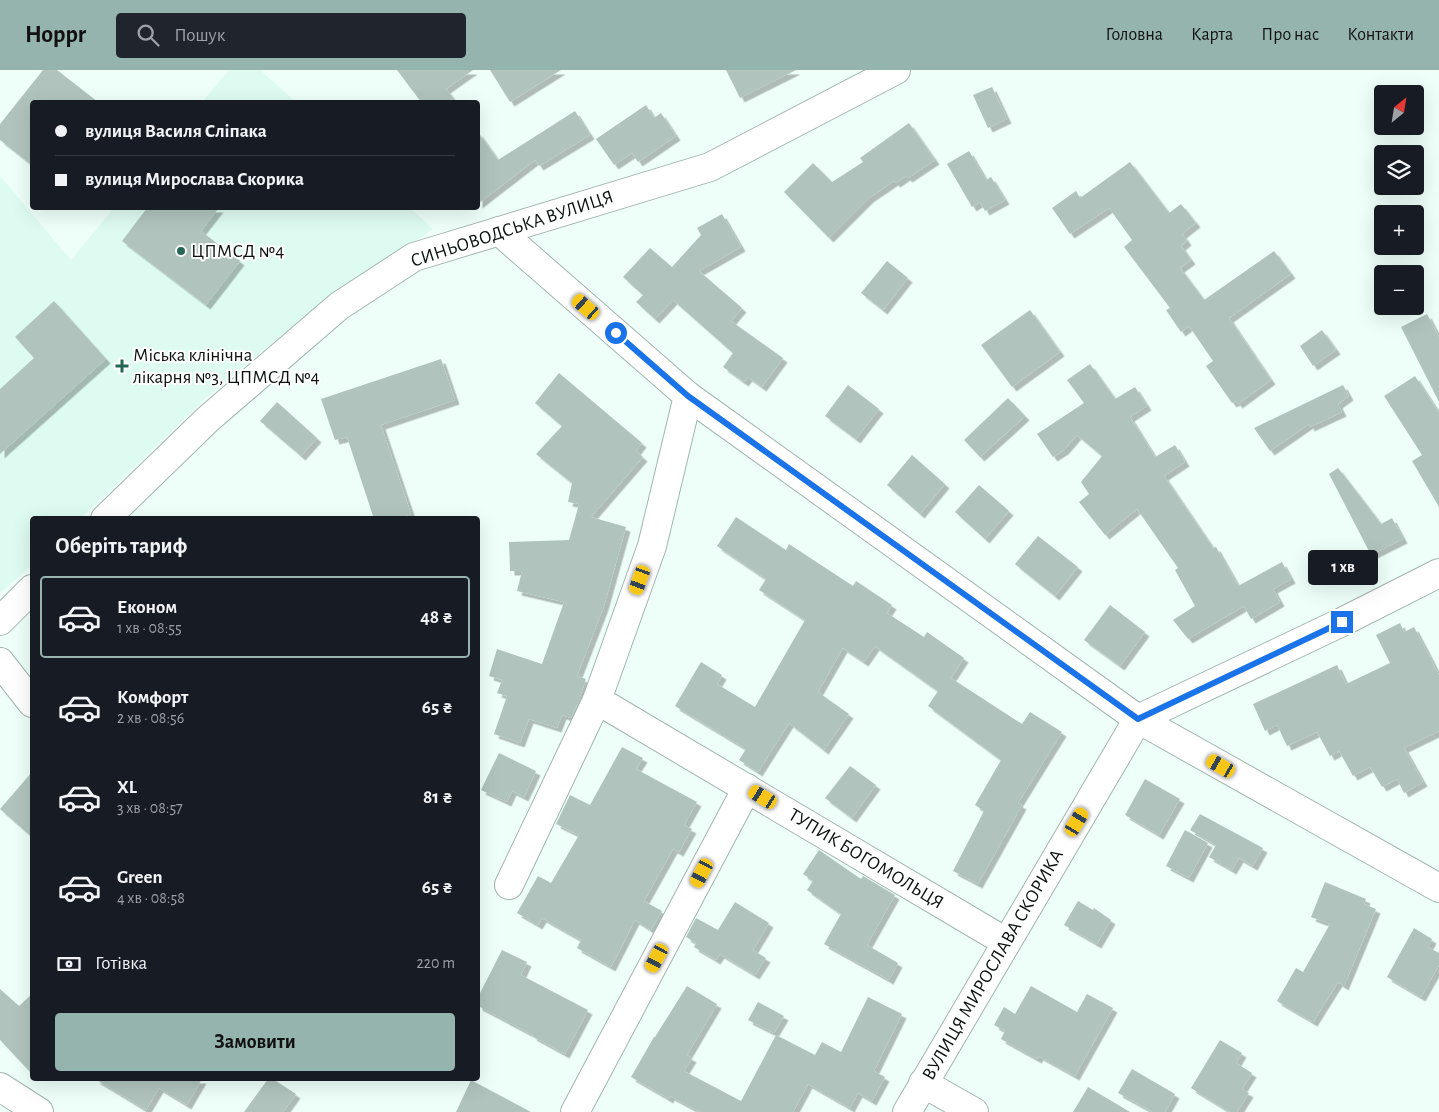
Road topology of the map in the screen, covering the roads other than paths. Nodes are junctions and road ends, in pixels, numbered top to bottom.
1 (896, 70) edge
2 (499, 231) junction
3 (688, 396) junction
4 (108, 516) edge
5 (1439, 573) edge
6 (30, 591) edge
7 (0, 620) edge
8 (0, 662) edge
9 (30, 700) edge
10 (597, 700) junction
11 (1138, 719) junction
12 (746, 788) junction
13 (508, 885) dead end
14 (1439, 888) edge
15 (1006, 942) junction
16 (923, 1084) junction
17 (0, 1087) edge
18 (39, 1112) edge
19 (575, 1112) edge
20 (907, 1112) edge
21 (974, 1112) edge

1 - 2 street, СИНЬОВОДСЬКА ВУЛИЦЯ
2 - 3 street
2 - 4 street, СИНЬОВОДСЬКА ВУЛИЦЯ
3 - 10 street
3 - 11 street
5 - 11 street
6 - 7 street
8 - 9 street
10 - 12 street, ТУПИК БОГОМОЛЬЦЯ
10 - 13 street
11 - 14 street
11 - 15 street, ВУЛИЦЯ МИРОСЛАВА СКОРИКА
12 - 15 street, ТУПИК БОГОМОЛЬЦЯ
12 - 19 street
15 - 16 street, ВУЛИЦЯ МИРОСЛАВА СКОРИКА
16 - 20 street, ВУЛИЦЯ МИРОСЛАВА СКОРИКА
16 - 21 street
17 - 18 street

